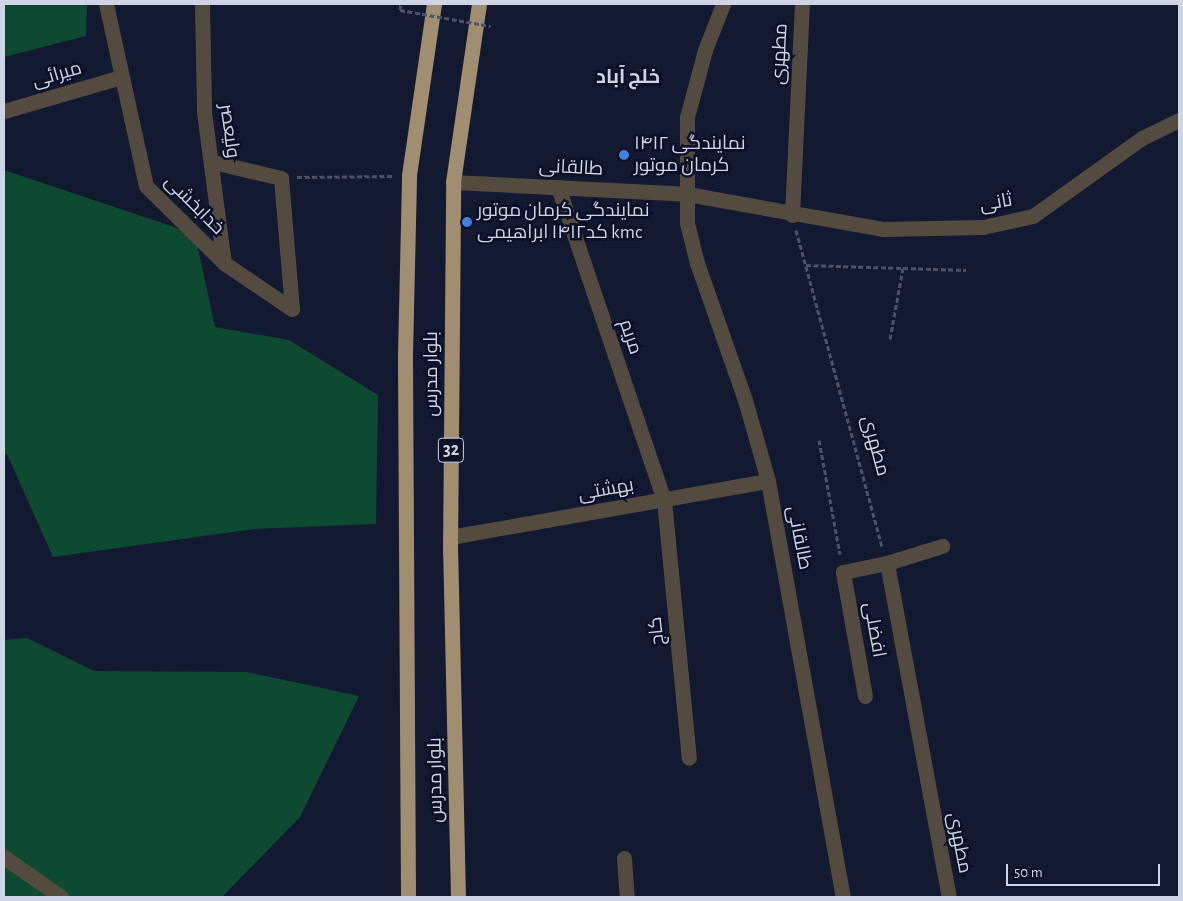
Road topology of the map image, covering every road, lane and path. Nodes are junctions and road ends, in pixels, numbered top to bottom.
1 (106, 4) edge
2 (202, 4) edge
3 (401, 4) edge
4 (434, 4) edge
5 (479, 4) edge
6 (723, 4) edge
7 (802, 4) edge
8 (491, 26) dead end
9 (121, 77) junction
10 (4, 111) edge
11 (1179, 120) edge
12 (213, 162) junction
13 (409, 176) junction
14 (281, 178) junction
15 (453, 182) junction
16 (558, 188) junction
17 (687, 194) junction
18 (792, 215) junction
19 (224, 263) junction
20 (806, 265) junction
21 (903, 268) junction
22 (966, 270) dead end
23 (890, 339) dead end
24 (819, 440) dead end
25 (768, 481) junction
26 (664, 500) junction
27 (450, 537) junction
28 (942, 546) dead end
29 (887, 563) junction
30 (843, 572) junction
31 (865, 696) dead end
32 (689, 758) dead end
33 (4, 857) edge
34 (624, 858) dead end
35 (61, 897) edge
36 (408, 897) edge
37 (458, 897) edge
38 (627, 897) edge
39 (843, 897) edge
40 (949, 897) edge

1 - 9 street, خدابخشی
2 - 12 street, ولیعصر
3 - 8 path, bridge
4 - 13 highway, بلوار مدرس
5 - 15 highway, بلوار مدرس / 32
6 - 17 street, طالقانی
7 - 18 street, مطهری
9 - 10 street, میرائی
9 - 19 street, خدابخشی
11 - 18 street, ثانی
12 - 14 street
12 - 19 street, ولیعصر
13 - 14 path
13 - 36 highway, بلوار مدرس
14 - 19 street, خدابخشی
15 - 16 street, طالقانی
15 - 27 highway, بلوار مدرس / 32
16 - 17 street, طالقانی
16 - 26 street, مریم
17 - 18 street, طالقانی
17 - 25 street, طالقانی
18 - 20 path, مطهری
20 - 21 path
20 - 29 path, مطهری
21 - 22 path
21 - 23 path
24 - 30 path
25 - 26 street, بهشتی
25 - 39 street, طالقانی
26 - 27 street, بهشتی
26 - 32 street, کاج
27 - 37 highway, بلوار مدرس / 32
28 - 29 street
29 - 30 street
29 - 40 street, مطهری
30 - 31 street, افضلی
33 - 35 street
34 - 38 street

